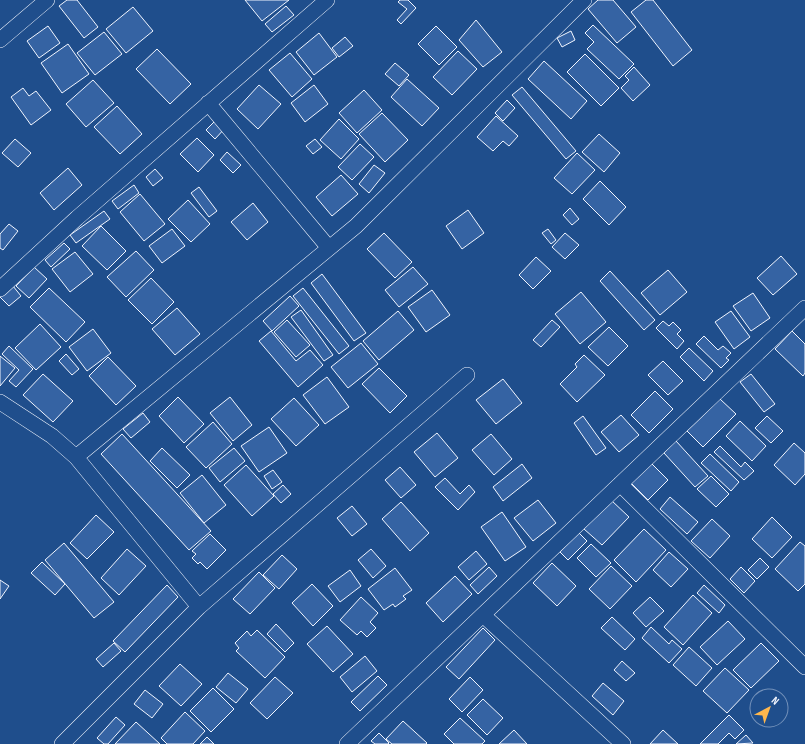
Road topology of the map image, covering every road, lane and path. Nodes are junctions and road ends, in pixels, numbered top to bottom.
1 (47, 0) edge
2 (327, 0) edge
3 (584, 0) edge
4 (0, 40) edge
5 (208, 103) junction
6 (329, 248) junction
7 (0, 289) edge
8 (805, 308) edge
9 (467, 376) dead end
10 (0, 402) edge
11 (76, 457) junction
12 (620, 484) junction
13 (199, 607) junction
14 (483, 615) junction
15 (805, 668) edge
16 (349, 743) edge
17 (62, 744) edge
18 (623, 744) edge

1 - 4 street
2 - 5 street
3 - 6 street
5 - 6 street
5 - 7 street
6 - 11 street
8 - 12 street
9 - 13 street
10 - 11 street
11 - 13 street
12 - 14 street
12 - 15 street
13 - 17 street
14 - 16 street
14 - 18 street

